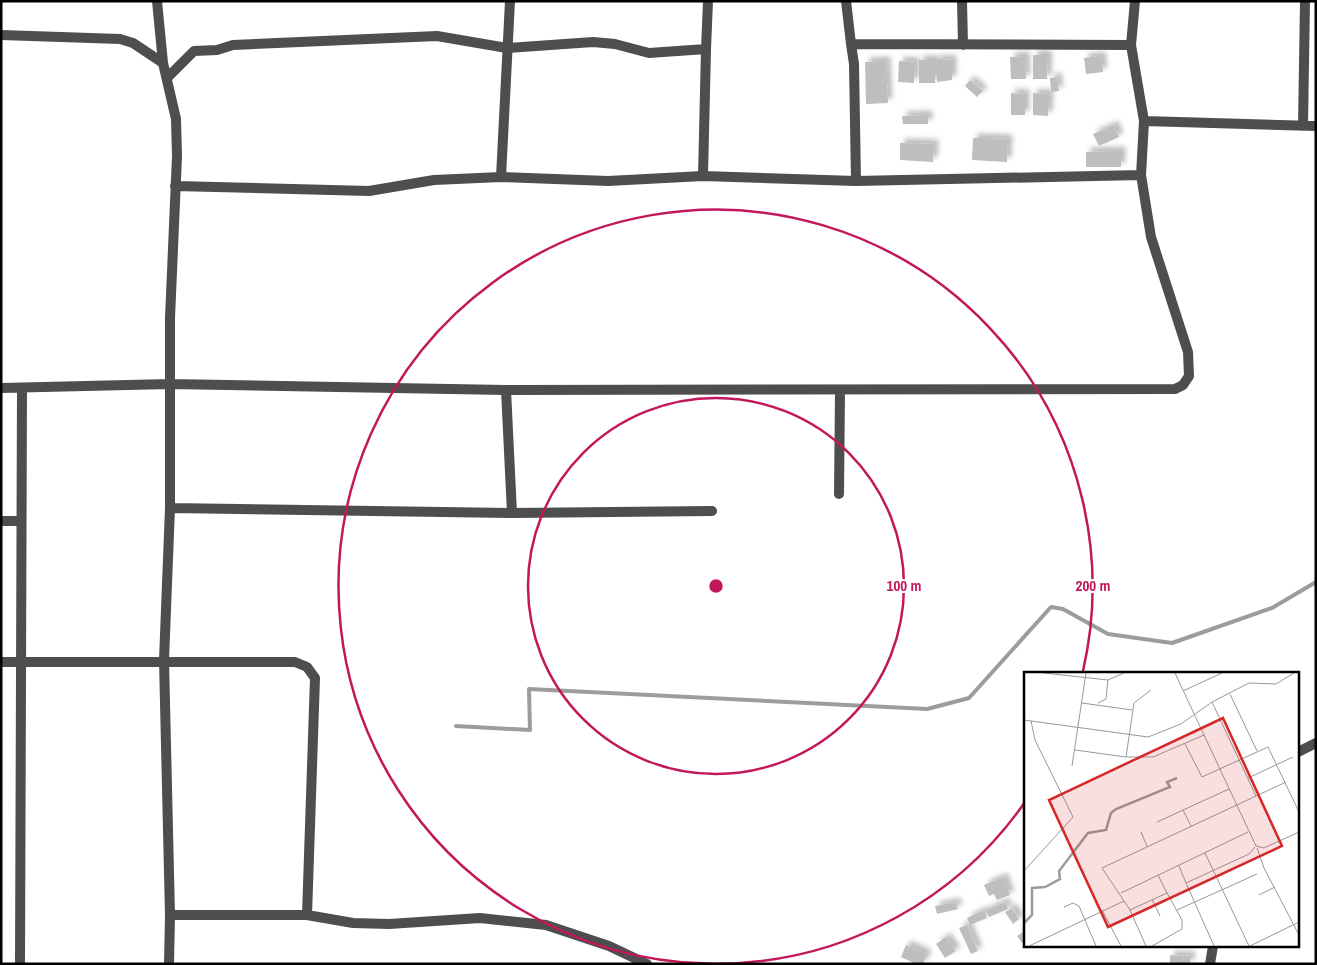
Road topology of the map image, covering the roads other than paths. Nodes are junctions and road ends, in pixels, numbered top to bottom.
1 (157, 1) edge
2 (510, 1) edge
3 (708, 1) edge
4 (846, 1) edge
5 (962, 1) edge
6 (1135, 1) edge
7 (1305, 1) edge
8 (1, 35) edge
9 (851, 44) junction
10 (963, 45) junction
11 (1130, 45) junction
12 (507, 48) junction
13 (706, 49) junction
14 (163, 63) junction
15 (167, 78) junction
16 (1144, 121) junction
17 (1303, 126) junction
18 (1316, 126) edge
19 (1142, 175) junction
20 (703, 176) junction
21 (501, 177) junction
22 (856, 181) junction
23 (175, 186) junction
24 (170, 384) junction
25 (1, 388) edge
26 (22, 388) junction
27 (506, 390) junction
28 (840, 390) junction
29 (839, 494) dead end
30 (170, 508) junction
31 (712, 511) dead end
32 (512, 513) junction
33 (1, 521) edge
34 (22, 521) junction
35 (164, 660) junction
36 (1, 662) edge
37 (20, 662) junction
38 (1316, 743) edge
39 (1300, 751) edge
40 (170, 915) junction
41 (307, 915) junction
42 (1213, 948) edge
43 (20, 964) edge
44 (169, 964) edge
45 (647, 964) edge
46 (1210, 964) edge

1 - 14 street
2 - 12 street
3 - 13 street
4 - 9 street
5 - 10 street
6 - 11 street
7 - 17 street
8 - 14 street
9 - 10 street
9 - 22 street
10 - 11 street
11 - 16 street
12 - 13 street
12 - 15 street
12 - 21 street
13 - 20 street
14 - 15 street
15 - 23 street
16 - 17 street
16 - 19 street
17 - 18 street
19 - 22 street
19 - 28 street
20 - 21 street
20 - 22 street
21 - 23 street
23 - 24 street
24 - 26 street
24 - 27 street
24 - 30 street
25 - 26 street
26 - 34 street
27 - 28 street
27 - 32 street
28 - 29 street
30 - 32 street
30 - 35 street
31 - 32 street
33 - 34 street
34 - 37 street
35 - 37 street
35 - 40 street
35 - 41 street
36 - 37 street
37 - 43 street
38 - 39 street
40 - 41 street
40 - 44 street
41 - 45 street
42 - 46 street

